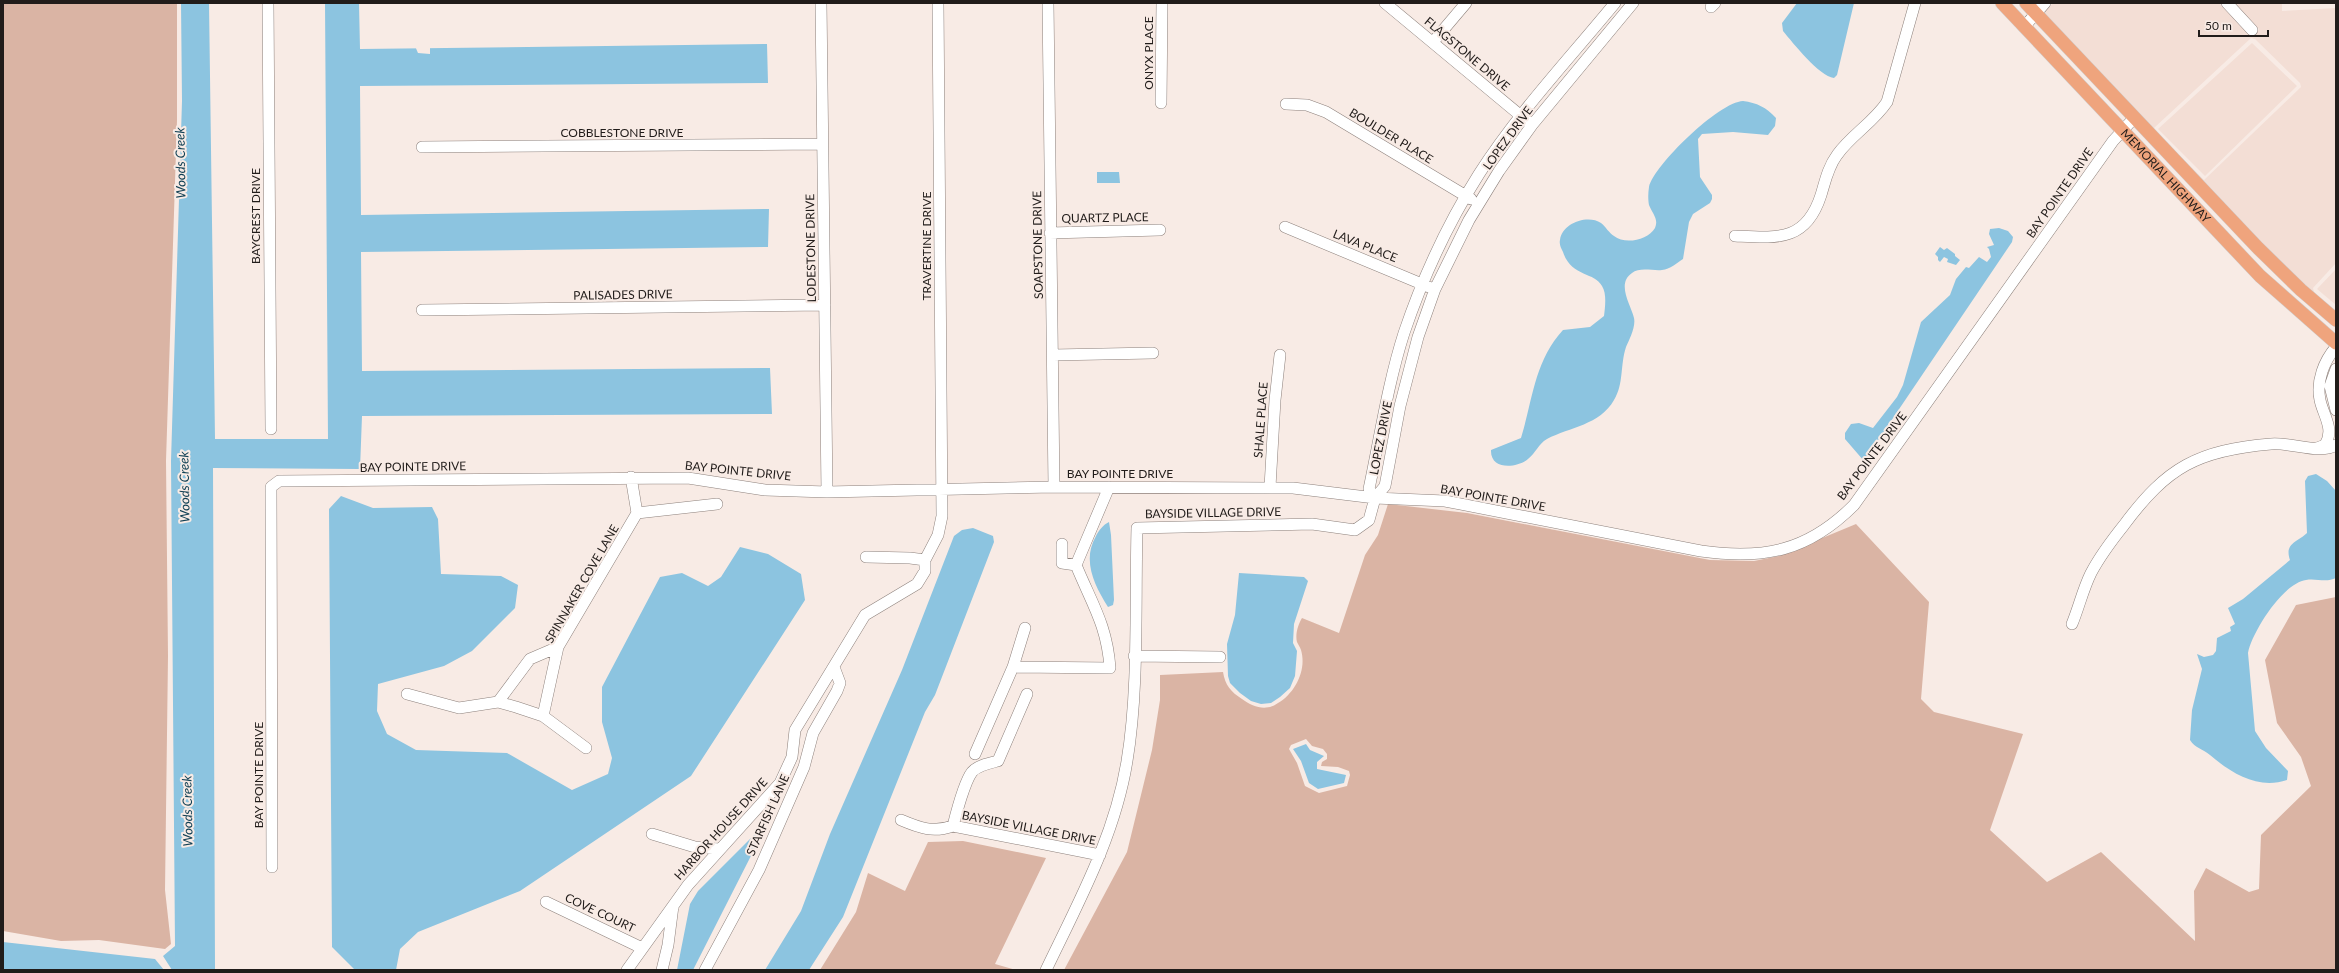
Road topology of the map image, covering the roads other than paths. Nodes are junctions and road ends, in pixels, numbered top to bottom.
1 (268, 3) edge
2 (821, 3) edge
3 (938, 3) edge
4 (1048, 3) edge
5 (1162, 3) edge
6 (1385, 3) edge
7 (1466, 3) edge
8 (1615, 3) edge
9 (1633, 3) edge
10 (1914, 3) edge
11 (2002, 3) edge
12 (2026, 3) edge
13 (2045, 3) edge
14 (2226, 3) edge
15 (2035, 14) junction
16 (2024, 27) junction
17 (2252, 30) dead end
18 (1433, 42) junction
19 (1161, 103) dead end
20 (1286, 104) dead end
21 (1522, 116) junction
22 (2134, 118) junction
23 (1532, 125) junction
24 (2121, 130) junction
25 (822, 144) junction
26 (422, 147) dead end
27 (1466, 196) junction
28 (1479, 203) junction
29 (2222, 210) junction
30 (2210, 223) junction
31 (1285, 228) dead end
32 (1160, 230) dead end
33 (1050, 233) junction
34 (1735, 236) dead end
35 (1422, 284) junction
36 (1435, 289) junction
37 (825, 305) junction
38 (422, 310) dead end
39 (2336, 320) edge
40 (2336, 343) edge
41 (2336, 347) edge
42 (1153, 353) dead end
43 (1053, 355) junction
44 (1280, 355) dead end
45 (2336, 369) edge
46 (2336, 410) edge
47 (271, 429) dead end
48 (2336, 445) edge
49 (2317, 448) junction
50 (631, 477) junction
51 (1054, 487) junction
52 (1109, 487) junction
53 (1270, 487) junction
54 (941, 490) junction
55 (828, 492) junction
56 (1375, 498) junction
57 (717, 504) dead end
58 (637, 513) junction
59 (1062, 544) dead end
60 (866, 557) dead end
61 (925, 560) junction
62 (1076, 565) junction
63 (2072, 624) dead end
64 (1025, 628) dead end
65 (558, 647) junction
66 (1134, 656) junction
67 (1220, 657) dead end
68 (834, 667) junction
69 (1013, 667) junction
70 (408, 694) dead end
71 (1027, 694) dead end
72 (498, 702) junction
73 (542, 716) junction
74 (586, 748) dead end
75 (975, 754) dead end
76 (901, 820) dead end
77 (953, 826) junction
78 (652, 834) dead end
79 (719, 849) junction
80 (1100, 855) junction
81 (272, 867) dead end
82 (546, 902) dead end
83 (673, 904) junction
84 (642, 948) junction
85 (627, 970) edge
86 (662, 970) edge
87 (706, 970) edge
88 (1046, 970) edge

1 - 47 street, BAYCREST DRIVE
2 - 25 street, LODESTONE DRIVE
3 - 54 street, TRAVERTINE DRIVE
4 - 33 street, SOAPSTONE DRIVE
5 - 19 street, ONYX PLACE
6 - 18 street, FLAGSTONE DRIVE
7 - 18 street
8 - 21 street, LOPEZ DRIVE
9 - 23 street, LOPEZ DRIVE
10 - 34 street
11 - 16 main road, MEMORIAL HIGHWAY
12 - 15 main road, MEMORIAL HIGHWAY
13 - 15 street
14 - 17 street
15 - 16 street
15 - 22 main road, MEMORIAL HIGHWAY
16 - 24 main road, MEMORIAL HIGHWAY
18 - 21 street, FLAGSTONE DRIVE
20 - 27 street, BOULDER PLACE
21 - 23 street, FLAGSTONE DRIVE
21 - 27 street, LOPEZ DRIVE
22 - 24 street, BAY POINTE DRIVE
22 - 29 main road, MEMORIAL HIGHWAY
23 - 28 street, LOPEZ DRIVE
24 - 30 main road, MEMORIAL HIGHWAY
24 - 56 street, BAY POINTE DRIVE
25 - 26 street, COBBLESTONE DRIVE
25 - 37 street, LODESTONE DRIVE
27 - 28 street, BOULDER PLACE
27 - 35 street, LOPEZ DRIVE
28 - 36 street, LOPEZ DRIVE
29 - 30 main road
29 - 39 main road, MEMORIAL HIGHWAY
30 - 40 main road, MEMORIAL HIGHWAY
31 - 35 street, LAVA PLACE
32 - 33 street, QUARTZ PLACE
33 - 43 street, SOAPSTONE DRIVE
35 - 36 street, LAVA PLACE
35 - 56 street, LOPEZ DRIVE
36 - 56 street, LOPEZ DRIVE
37 - 38 street, PALISADES DRIVE
37 - 55 street, LODESTONE DRIVE
41 - 49 street
42 - 43 street
43 - 51 street, SOAPSTONE DRIVE
44 - 53 street, SHALE PLACE
45 - 46 street
48 - 49 street
49 - 63 street
50 - 55 street, BAY POINTE DRIVE
50 - 58 street
50 - 81 street, BAY POINTE DRIVE
51 - 52 street, BAY POINTE DRIVE
51 - 54 street, BAY POINTE DRIVE
52 - 53 street, BAY POINTE DRIVE
52 - 62 street
53 - 56 street, BAY POINTE DRIVE
54 - 55 street, BAY POINTE DRIVE
54 - 61 street, HARBOR HOUSE DRIVE
56 - 66 street, BAYSIDE VILLAGE DRIVE
57 - 58 street
58 - 65 street, SPINNAKER COVE LANE
59 - 62 street
60 - 61 street
61 - 68 street, HARBOR HOUSE DRIVE
62 - 69 street
64 - 69 street
65 - 72 street
65 - 73 street, SPINNAKER COVE LANE
66 - 67 street
66 - 80 street, BAYSIDE VILLAGE DRIVE
68 - 79 street, HARBOR HOUSE DRIVE
68 - 87 street, STARFISH LANE
69 - 75 street
70 - 72 street
71 - 77 street, BAYSIDE VILLAGE DRIVE
72 - 73 street
73 - 74 street
76 - 77 street, BAYSIDE VILLAGE DRIVE
77 - 80 street, BAYSIDE VILLAGE DRIVE
78 - 79 street
79 - 83 street, HARBOR HOUSE DRIVE
80 - 88 street, BAYSIDE VILLAGE DRIVE
82 - 84 street, COVE COURT
83 - 84 street, HARBOR HOUSE DRIVE
83 - 86 street
84 - 85 street, HARBOR HOUSE DRIVE

